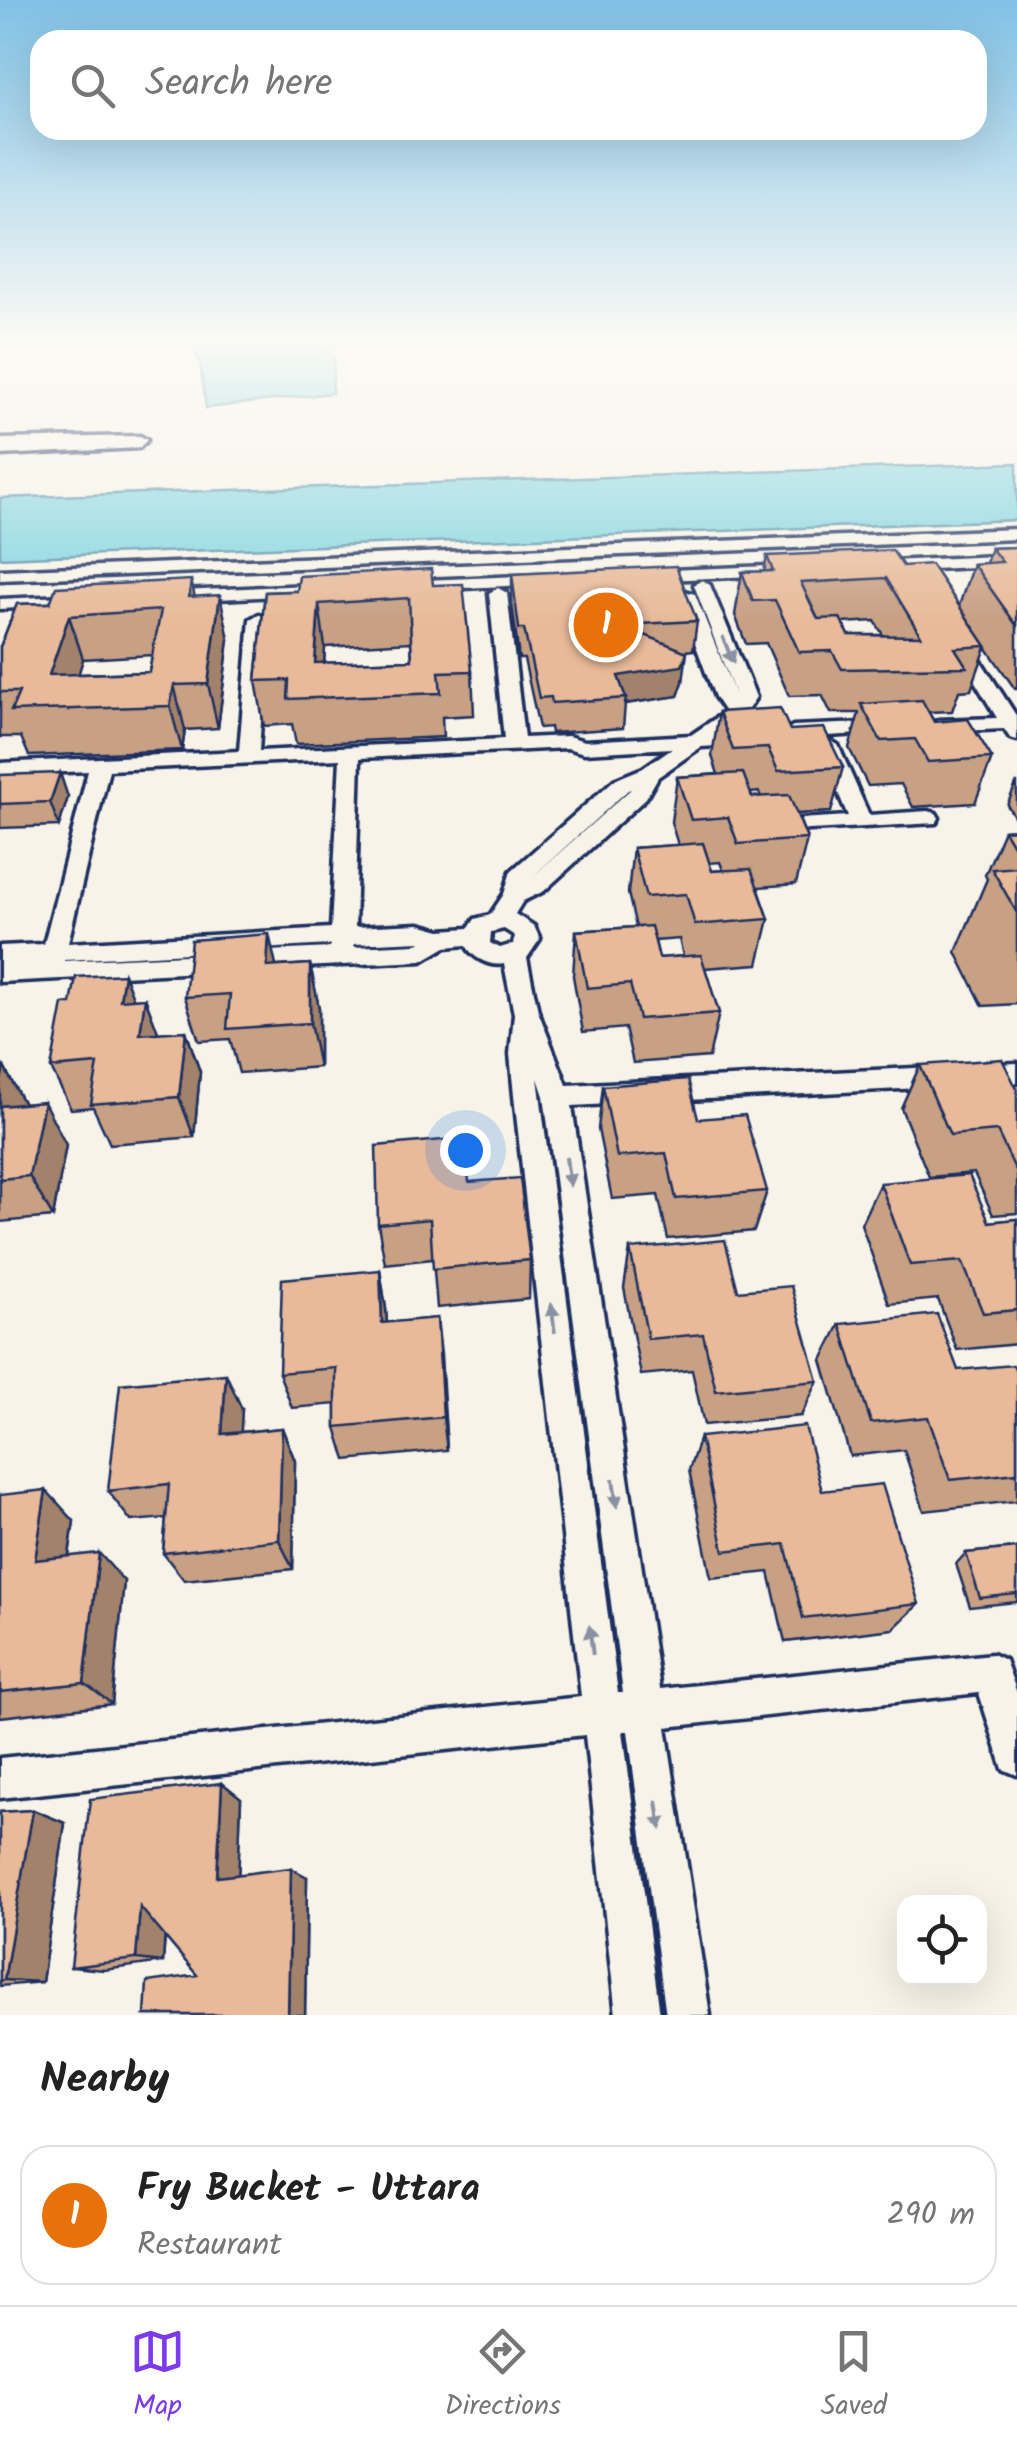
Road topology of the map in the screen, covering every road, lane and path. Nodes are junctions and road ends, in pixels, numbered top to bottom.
1 (0, 447) edge
2 (1017, 534) edge
3 (1017, 560) edge
4 (1017, 573) edge
5 (0, 575) edge
6 (816, 575) edge
7 (570, 579) edge
8 (628, 582) edge
9 (691, 583) junction
10 (492, 591) junction
11 (553, 591) edge
12 (384, 593) edge
13 (133, 598) edge
14 (96, 605) edge
15 (150, 608) edge
16 (9, 611) edge
17 (259, 619) edge
18 (949, 624) edge
19 (1015, 727) edge
20 (773, 737) junction
21 (694, 741) junction
22 (826, 741) junction
23 (508, 746) junction
24 (584, 746) junction
25 (350, 755) junction
26 (248, 760) junction
27 (0, 769) edge
28 (98, 772) junction
29 (0, 782) edge
30 (928, 818) dead end
31 (861, 822) junction
32 (800, 826) edge
33 (499, 920) junction
34 (476, 936) junction
35 (440, 939) junction
36 (0, 955) edge
37 (342, 955) junction
38 (514, 955) junction
39 (52, 960) junction
40 (0, 972) edge
41 (525, 1011) junction
42 (1017, 1072) edge
43 (557, 1096) junction
44 (644, 1710) junction
45 (600, 1714) junction
46 (1017, 1754) edge
47 (0, 1778) edge
48 (638, 2015) edge
49 (688, 2015) edge

1 - 1 street
2 - 5 street
3 - 4 street
6 - 9 street
7 - 10 street
8 - 9 street
9 - 21 street
10 - 11 street
10 - 12 street
10 - 23 street
13 - 15 street
14 - 16 street
17 - 26 street
18 - 19 street
19 - 20 street
19 - 22 street
20 - 21 street
20 - 22 street
21 - 24 street
21 - 33 street
22 - 31 street
23 - 24 street
23 - 25 street
24 - 28 street
25 - 26 street
25 - 37 street
26 - 28 street
27 - 28 street
28 - 29 street
28 - 39 street
30 - 31 street
31 - 32 street
33 - 34 street
33 - 38 street
34 - 35 street
34 - 38 street
35 - 37 street
35 - 39 street
36 - 39 street
37 - 39 street
38 - 41 street
39 - 40 street
41 - 43 street
45 -> 41 street
42 - 43 street
43 -> 44 street
44 - 45 street
44 - 46 street
44 -> 49 street
45 - 47 street
45 - 48 street

